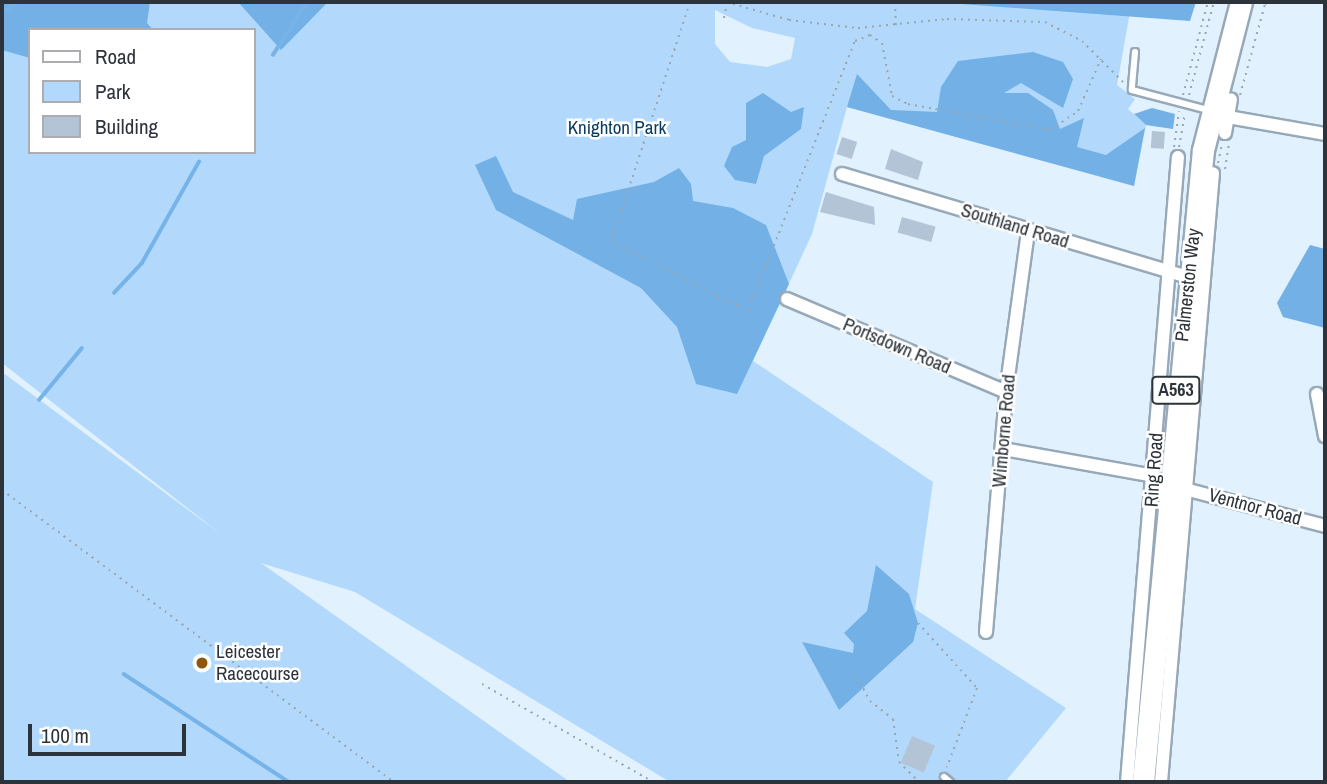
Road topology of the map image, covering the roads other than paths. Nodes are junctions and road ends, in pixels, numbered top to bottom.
1 (1241, 2) edge
2 (1135, 52) dead end
3 (1227, 111) junction
4 (1225, 133) road end
5 (1325, 134) edge
6 (1178, 157) road end
7 (1219, 169) road end
8 (842, 174) dead end
9 (1028, 231) junction
10 (1166, 272) junction
11 (1188, 277) junction
12 (787, 299) dead end
13 (1006, 392) junction
14 (1317, 394) dead end
15 (1325, 436) edge
16 (1003, 449) junction
17 (1155, 476) junction
18 (1185, 489) junction
19 (1325, 526) edge
20 (986, 632) dead end
21 (944, 777) road end
22 (950, 782) edge
23 (1128, 782) edge
24 (1143, 782) edge
25 (1161, 782) edge

1 - 3 highway, Palmerston Way / A563
2 - 3 lane
3 - 4 street
3 - 5 street
3 - 11 highway, Palmerston Way / A563
6 - 10 street, Ring Road
7 - 18 street, Ring Road
8 - 9 street, Southland Road
9 - 10 street, Southland Road
9 - 13 street, Wimborne Road
10 - 11 street, Southland Road
10 - 17 street, Ring Road
11 - 24 highway, Palmerston Way / A563
12 - 13 street, Portsdown Road
13 - 16 street, Wimborne Road
14 - 15 street
16 - 17 street
16 - 20 street, Wimborne Road
17 - 23 street, Ring Road
18 - 19 street, Ventnor Road
18 - 25 street, Ring Road
21 - 22 lane

